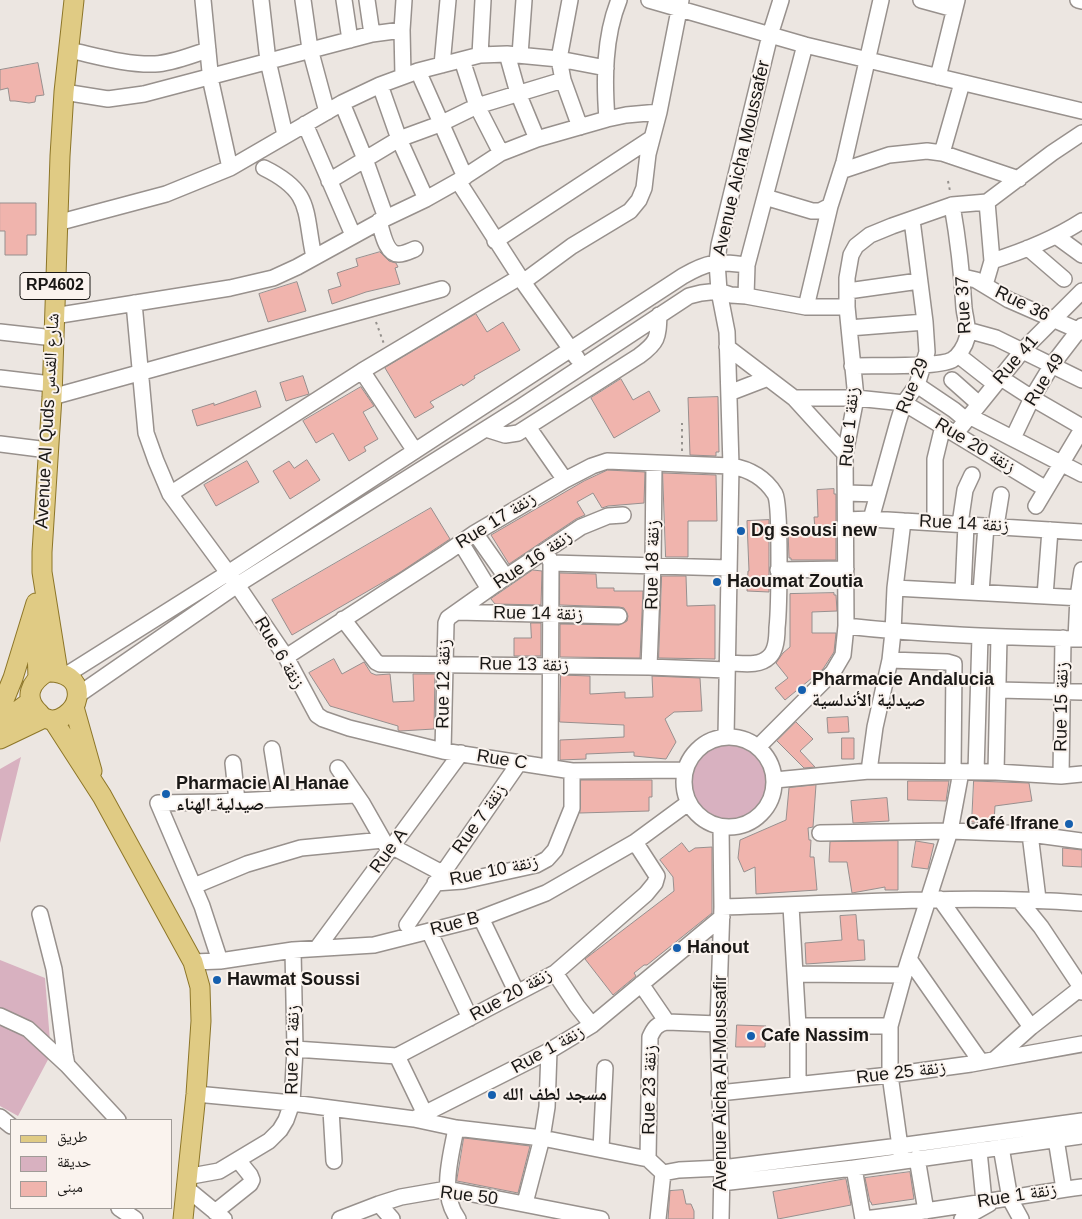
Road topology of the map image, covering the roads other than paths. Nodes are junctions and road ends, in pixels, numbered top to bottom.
1 (74, 0) edge
2 (203, 0) edge
3 (261, 0) edge
4 (303, 0) edge
5 (344, 0) edge
6 (368, 0) edge
7 (404, 0) edge
8 (448, 0) edge
9 (483, 0) edge
10 (524, 0) edge
11 (570, 0) edge
12 (619, 0) edge
13 (649, 0) edge
14 (781, 0) edge
15 (881, 0) edge
16 (921, 0) edge
17 (1078, 0) edge
18 (1082, 1) edge
19 (680, 4) edge
20 (955, 5) edge
21 (402, 30) junction
22 (372, 34) junction
23 (770, 35) junction
24 (350, 40) junction
25 (804, 45) junction
26 (310, 49) junction
27 (69, 50) junction
28 (208, 50) junction
29 (480, 55) junction
30 (513, 55) junction
31 (560, 59) junction
32 (462, 60) junction
33 (268, 61) junction
34 (867, 61) junction
35 (442, 66) junction
36 (606, 68) junction
37 (418, 71) junction
38 (211, 76) junction
39 (403, 76) junction
40 (938, 77) junction
41 (563, 80) junction
42 (962, 83) junction
43 (380, 85) junction
44 (64, 92) junction
45 (518, 93) junction
46 (342, 103) junction
47 (477, 106) junction
48 (1082, 111) edge
49 (326, 112) junction
50 (659, 112) junction
51 (607, 119) junction
52 (305, 124) junction
53 (440, 124) junction
54 (580, 127) junction
55 (1082, 133) edge
56 (285, 136) junction
57 (652, 138) junction
58 (399, 139) junction
59 (537, 139) junction
60 (501, 153) junction
61 (942, 153) junction
62 (365, 160) junction
63 (230, 168) junction
64 (264, 168) dead end
65 (841, 171) junction
66 (461, 179) junction
67 (1019, 179) junction
68 (329, 181) junction
69 (765, 197) junction
70 (426, 199) junction
71 (987, 202) junction
72 (952, 205) junction
73 (830, 206) junction
74 (383, 220) junction
75 (912, 220) junction
76 (1082, 221) edge
77 (57, 223) junction
78 (353, 236) junction
79 (1056, 236) junction
80 (495, 241) junction
81 (1028, 248) junction
82 (415, 249) dead end
83 (1082, 255) edge
84 (314, 257) junction
85 (992, 261) junction
86 (717, 262) junction
87 (747, 265) junction
88 (963, 277) junction
89 (1064, 279) dead end
90 (521, 280) junction
91 (918, 281) junction
92 (985, 285) junction
93 (442, 289) dead end
94 (848, 291) junction
95 (1082, 291) edge
96 (719, 292) junction
97 (746, 296) junction
98 (134, 303) junction
99 (806, 307) junction
100 (847, 307) junction
101 (659, 315) junction
102 (54, 316) junction
103 (1053, 319) junction
104 (925, 322) junction
105 (849, 328) junction
106 (1081, 329) edge
107 (967, 330) junction
108 (0, 332) edge
109 (54, 338) junction
110 (727, 347) junction
111 (571, 350) junction
112 (1023, 350) junction
113 (958, 355) junction
114 (924, 364) junction
115 (1052, 365) junction
116 (582, 366) junction
117 (852, 366) junction
118 (362, 371) junction
119 (140, 373) junction
120 (0, 378) edge
121 (768, 378) junction
122 (952, 380) dead end
123 (1082, 380) edge
124 (998, 381) junction
125 (917, 385) junction
126 (51, 390) junction
127 (729, 393) junction
128 (794, 398) junction
129 (856, 398) junction
130 (1032, 398) junction
131 (904, 403) junction
132 (979, 404) junction
133 (967, 418) junction
134 (528, 427) junction
135 (1082, 428) edge
136 (486, 429) junction
137 (950, 430) junction
138 (1014, 438) junction
139 (0, 444) edge
140 (48, 450) junction
141 (415, 451) junction
142 (845, 454) junction
143 (654, 463) junction
144 (1061, 463) junction
145 (731, 466) junction
146 (1082, 474) edge
147 (972, 475) dead end
148 (565, 480) junction
149 (1046, 488) junction
150 (846, 493) junction
151 (170, 494) junction
152 (878, 494) junction
153 (1001, 495) dead end
154 (1036, 506) dead end
155 (623, 515) dead end
156 (871, 519) junction
157 (846, 520) junction
158 (903, 521) junction
159 (935, 523) junction
160 (963, 524) junction
161 (991, 526) junction
162 (1050, 530) junction
163 (1082, 532) edge
164 (475, 533) junction
165 (461, 543) junction
166 (548, 557) junction
167 (653, 565) junction
168 (729, 568) junction
169 (846, 569) junction
170 (778, 570) junction
171 (1082, 570) edge
172 (42, 572) junction
173 (228, 572) junction
174 (506, 577) junction
175 (237, 585) junction
176 (895, 588) junction
177 (489, 589) junction
178 (962, 591) junction
179 (981, 592) junction
180 (1045, 596) junction
181 (1080, 598) edge
182 (36, 603) junction
183 (550, 614) junction
184 (452, 615) junction
185 (619, 616) dead end
186 (343, 619) junction
187 (846, 626) junction
188 (894, 632) junction
189 (980, 636) junction
190 (999, 637) junction
191 (1073, 638) edge
192 (286, 657) junction
193 (890, 660) junction
194 (444, 664) junction
195 (551, 666) junction
196 (728, 666) junction
197 (649, 667) junction
198 (62, 673) junction
199 (38, 678) junction
200 (998, 690) junction
201 (1062, 692) junction
202 (1082, 692) edge
203 (31, 701) junction
204 (76, 701) junction
205 (0, 710) edge
206 (49, 719) junction
207 (323, 719) joint
208 (0, 724) edge
209 (726, 737) junction
210 (0, 739) edge
211 (758, 747) junction
212 (272, 749) dead end
213 (443, 751) junction
214 (461, 753) junction
215 (233, 763) dead end
216 (520, 763) junction
217 (550, 767) junction
218 (338, 768) dead end
219 (685, 770) junction
220 (572, 771) junction
221 (869, 771) junction
222 (963, 772) junction
223 (996, 772) junction
224 (1060, 776) junction
225 (1081, 776) edge
226 (775, 780) junction
227 (97, 788) junction
228 (356, 795) junction
229 (280, 799) junction
230 (237, 801) junction
231 (688, 803) junction
232 (721, 827) junction
233 (950, 831) junction
234 (820, 833) dead end
235 (1030, 834) junction
236 (1082, 841) edge
237 (635, 842) junction
238 (388, 846) junction
239 (439, 878) junction
240 (194, 886) junction
241 (934, 899) junction
242 (1038, 899) junction
243 (1019, 900) junction
244 (1082, 903) edge
245 (791, 906) junction
246 (722, 912) junction
247 (40, 914) dead end
248 (481, 918) junction
249 (406, 925) dead end
250 (430, 931) junction
251 (318, 947) junction
252 (293, 950) junction
253 (909, 960) junction
254 (220, 961) junction
255 (192, 962) junction
256 (555, 972) junction
257 (795, 974) junction
258 (904, 975) junction
259 (640, 984) junction
260 (1082, 989) edge
261 (517, 993) junction
262 (0, 1016) edge
263 (470, 1018) junction
264 (667, 1022) junction
265 (718, 1024) junction
266 (592, 1025) junction
267 (798, 1026) junction
268 (890, 1026) junction
269 (1031, 1026) junction
270 (1082, 1044) edge
271 (295, 1049) junction
272 (549, 1052) junction
273 (397, 1056) junction
274 (988, 1061) junction
275 (67, 1066) junction
276 (604, 1068) dead end
277 (890, 1075) junction
278 (798, 1084) junction
279 (720, 1093) junction
280 (196, 1094) junction
281 (292, 1103) junction
282 (331, 1110) junction
283 (0, 1117) edge
284 (420, 1117) junction
285 (117, 1119) edge
286 (1082, 1121) edge
287 (10, 1125) edge
288 (456, 1128) junction
289 (1082, 1136) edge
290 (542, 1138) junction
291 (1056, 1140) junction
292 (899, 1146) junction
293 (1001, 1147) junction
294 (601, 1149) junction
295 (979, 1151) junction
296 (648, 1159) junction
297 (238, 1160) junction
298 (910, 1160) junction
299 (334, 1161) dead end
300 (722, 1168) junction
301 (854, 1168) junction
302 (663, 1173) junction
303 (186, 1182) junction
304 (721, 1183) junction
305 (1082, 1186) edge
306 (447, 1189) junction
307 (1064, 1189) junction
308 (996, 1200) junction
309 (525, 1203) junction
310 (379, 1204) junction
311 (926, 1211) junction
312 (220, 1215) edge
313 (183, 1219) edge
314 (340, 1219) edge
315 (392, 1219) edge
316 (458, 1219) edge
317 (601, 1219) edge
318 (658, 1219) edge
319 (721, 1219) edge
320 (863, 1219) edge
321 (962, 1219) edge
322 (1021, 1219) edge

1 - 27 main road, Avenue Al Quds شارع القدس / RP4602
2 - 28 street
3 - 33 street
4 - 26 street
5 - 24 street
6 - 22 street
7 - 21 street
8 - 35 street
9 - 29 street
10 - 30 street
11 - 31 street
12 - 36 street
13 - 19 street
14 - 23 street, Avenue Aicha Moussafer
15 - 34 street
16 - 20 street
17 - 18 street
19 - 23 street
19 - 50 street
20 - 40 street
21 - 22 street
21 - 39 street
22 - 24 street
23 - 25 street
23 - 86 street, Avenue Aicha Moussafer
24 - 26 street
25 - 34 street
25 - 69 street
26 - 33 street
26 - 49 street
27 - 28 street
27 - 44 main road, Avenue Al Quds شارع القدس / RP4602
28 - 38 street
29 - 30 street
29 - 32 street
30 - 31 street
30 - 45 street
31 - 36 street
31 - 41 street
32 - 35 street
32 - 47 street
33 - 38 street
33 - 56 street
34 - 40 street
34 - 65 street
35 - 37 street
36 - 51 street
37 - 39 street
37 - 53 street
38 - 44 street
38 - 63 street
39 - 43 street
40 - 42 street
41 - 45 street
41 - 54 street
42 - 48 street
42 - 61 street
43 - 46 street
43 - 58 street
44 - 77 main road, Avenue Al Quds شارع القدس / RP4602
45 - 47 street
45 - 59 street
46 - 49 street
46 - 62 street
47 - 53 street
47 - 60 street
49 - 52 street
50 - 51 street
50 - 57 street
51 - 54 street
52 - 56 street
52 - 68 street
53 - 58 street
53 - 66 street
54 - 59 street
55 - 67 street
56 - 63 street
57 - 80 street
57 - 90 street
58 - 62 street
58 - 70 street
59 - 60 street
60 - 66 street
61 - 65 street
61 - 67 street
62 - 68 street
62 - 74 street
63 - 77 street
64 - 84 street
65 - 73 street
66 - 70 street
66 - 80 street
67 - 71 street
68 - 78 street
69 - 73 street
69 - 87 street
70 - 74 street
71 - 72 street, Rue 1 زنقة
71 - 85 street
72 - 75 street, Rue 1 زنقة
72 - 88 street, Rue 37
73 - 99 street
74 - 78 street
74 - 82 street
75 - 91 street, Rue 29
75 - 94 street, Rue 1 زنقة
76 - 79 street
77 - 102 main road, Avenue Al Quds شارع القدس / RP4602
78 - 84 street
79 - 81 street
79 - 83 street
80 - 90 street
81 - 85 street
81 - 89 street
84 - 98 street
85 - 92 street
86 - 87 street
86 - 96 street, Avenue Aicha Moussafer
86 - 111 street
87 - 97 street
88 - 92 street, Rue 36
88 - 107 street, Rue 37
90 - 111 street
90 - 118 street
91 - 94 street
91 - 104 street, Rue 29
92 - 103 street, Rue 36
93 - 119 street
94 - 100 street, Rue 1 زنقة
95 - 103 street, Rue 41
96 - 97 street
96 - 101 street
96 - 110 street, Avenue Aicha Moussafer
97 - 99 street
98 - 102 street
98 - 119 street, Rue 6 زنقة
99 - 100 street
100 - 105 street, Rue 1 زنقة
101 - 116 street
101 - 134 street
102 - 109 main road, Avenue Al Quds شارع القدس / RP4602
103 - 106 street, Rue 36
103 - 112 street, Rue 41
104 - 105 street
104 - 114 street, Rue 29
105 - 117 street, Rue 1 زنقة
106 - 115 street, Rue 49
107 - 112 street
107 - 113 street, Rue 37
108 - 109 street
109 - 126 main road, Avenue Al Quds شارع القدس / RP4602
110 - 121 street
110 - 127 street, Avenue Aicha Moussafer
111 - 116 street
111 - 141 street
112 - 115 street
112 - 124 street, Rue 41
113 - 114 street, Rue 37
113 - 124 street
114 - 117 street, Rue 37
114 - 125 street, Rue 29
115 - 123 street
115 - 130 street, Rue 49
116 - 136 street
117 - 129 street, Rue 1 زنقة
118 - 141 street
118 - 151 street
119 - 126 street
119 - 151 street, Rue 6 زنقة
120 - 126 street
121 - 127 street
121 - 128 street
122 - 132 street
124 - 130 street
124 - 132 street, Rue 41
125 - 131 street, Rue 29
125 - 133 street
126 - 140 main road, Avenue Al Quds شارع القدس / RP4602
127 - 145 street, Avenue Aicha Moussafer
128 - 129 street
128 - 142 street
129 - 131 street
129 - 142 street, Rue 1 زنقة
130 - 135 street
130 - 138 street, Rue 49
131 - 137 street, Rue 20 زنقة
131 - 152 street, Rue 29
132 - 133 street, Rue 41
133 - 137 street, Rue 41
133 - 138 street
134 - 136 street
134 - 148 street
135 - 144 street
136 - 175 street
137 - 149 street, Rue 20 زنقة
137 - 159 street
138 - 144 street
139 - 140 street
140 - 172 main road, Avenue Al Quds شارع القدس / RP4602
141 - 173 street
142 - 150 street, Rue 1 زنقة
143 - 145 street, Rue 17 زنقة
143 - 148 street, Rue 17 زنقة
143 - 167 street, Rue 18 زنقة
144 - 146 street
144 - 149 street
145 - 168 street, Avenue Aicha Moussafer
145 - 170 street, Rue 17 زنقة
147 - 160 street
148 - 164 street, Rue 17 زنقة
149 - 154 street
150 - 152 street
150 - 157 street, Rue 1 زنقة
151 - 173 street, Rue 6 زنقة
152 - 156 street, Rue 29
153 - 161 street
155 - 166 street, Rue 16 زنقة
156 - 157 street, Rue 14 زنقة
156 - 158 street, Rue 14 زنقة
157 - 169 street, Rue 1 زنقة
158 - 159 street, Rue 14 زنقة
158 - 176 street
159 - 160 street, Rue 14 زنقة
160 - 161 street, Rue 14 زنقة
160 - 178 street
161 - 162 street, Rue 14 زنقة
161 - 179 street
162 - 163 street, Rue 14 زنقة
162 - 180 street
164 - 165 street, Rue 17 زنقة
164 - 174 street
165 - 177 street
165 - 186 street, Rue 17 زنقة
166 - 167 street
166 - 174 street, Rue 16 زنقة
166 - 183 street
167 - 168 street
167 - 197 street, Rue 18 زنقة
168 - 196 street, Avenue Aicha Moussafer
169 - 170 street
169 - 187 street, Rue 1 زنقة
170 - 196 street, Rue 13 زنقة
171 - 181 street, Rue 15 زنقة
172 - 182 main road, Avenue Al Quds شارع القدس / RP4602
172 - 198 main road, Avenue Al Quds شارع القدس / RP4602
173 - 175 street, Rue 6 زنقة
173 - 198 street
174 - 177 street, Rue 16 زنقة
175 - 192 street, Rue 6 زنقة
175 - 204 street
176 - 178 street
176 - 188 street
177 - 184 street, Rue 16 زنقة
178 - 179 street
179 - 180 street
180 - 181 street
181 - 191 street, Rue 15 زنقة
182 - 199 main road, Avenue Al Quds شارع القدس / RP4602
182 - 205 main road
183 - 184 street, Rue 14 زنقة
183 - 185 street, Rue 14 زنقة
183 - 195 street
184 - 194 street, Rue 12 زنقة
186 - 192 street, Rue 17 زنقة
186 - 194 street, Rue 13 زنقة
187 - 188 street
187 - 211 street, Rue 1 زنقة
188 - 189 street
188 - 193 street
189 - 190 street
189 - 222 street
190 - 191 street
190 - 200 street
191 - 201 street, Rue 15 زنقة
192 - 207 street, Rue 6 زنقة
193 - 221 street
193 - 222 street
194 - 195 street, Rue 13 زنقة
194 - 213 street, Rue 12 زنقة
195 - 197 street, Rue 13 زنقة
195 - 217 street
196 - 197 street, Rue 13 زنقة
196 - 209 street, Avenue Aicha Moussafer
198 - 199 main road
198 - 204 main road, RP4602
199 - 203 main road, RP4602
200 - 201 street
200 - 223 street
201 - 202 street
201 - 224 street, Rue 15 زنقة
203 - 206 main road, RP4602
203 - 208 main road
204 - 206 main road
204 - 227 main road, RP4602
206 - 210 main road
206 - 227 main road, RP4602
207 - 213 street, Rue C
209 - 211 street
209 - 219 street
211 - 226 street
212 - 229 street
213 - 214 street, Rue C
214 - 216 street, Rue C
214 - 238 street, Rue A
215 - 230 street
216 - 217 street, Rue C
216 - 239 street, Rue 7 زنقة
217 - 220 street, Rue C
218 - 228 street
219 - 220 street, Rue C
219 - 231 street
220 - 239 street, Rue 10 زنقة
221 - 222 street
221 - 226 street
222 - 223 street
222 - 233 street
223 - 224 street
224 - 225 street
226 - 232 street
227 - 255 main road, RP4602
228 - 229 street
228 - 238 street
229 - 230 street
230 - 240 street
231 - 232 street
231 - 237 street, Rue B
232 - 246 street, Avenue Aicha Al-Moussafir
233 - 234 street
233 - 235 street
233 - 241 street
235 - 236 street
235 - 242 street
237 - 248 street, Rue B
237 - 256 street, Rue 20 زنقة
238 - 239 street
238 - 240 street
238 - 251 street, Rue A
239 - 249 street, Rue 7 زنقة
240 - 254 street
241 - 243 street
241 - 245 street
241 - 253 street
241 - 269 street
242 - 243 street
242 - 244 street
243 - 260 street
245 - 246 street
245 - 257 street
246 - 259 street, Rue 1 زنقة
246 - 265 street, Avenue Aicha Al-Moussafir
247 - 275 street
248 - 250 street, Rue B
248 - 261 street
250 - 251 street, Rue B
250 - 263 street
251 - 252 street, Rue B
252 - 254 street, Rue B
252 - 271 street, Rue 21 زنقة
253 - 258 street
253 - 274 street
254 - 255 street, Rue B
255 - 280 main road, RP4602
256 - 261 street, Rue 20 زنقة
256 - 266 street
257 - 258 street
257 - 267 street
258 - 268 street
259 - 264 street
259 - 266 street, Rue 1 زنقة
260 - 269 street
261 - 263 street, Rue 20 زنقة
262 - 275 street
263 - 273 street, Rue 20 زنقة
264 - 265 street, Rue 23 زنقة
264 - 296 street, Rue 23 زنقة
265 - 279 street, Avenue Aicha Al-Moussafir
266 - 272 street, Rue 1 زنقة
267 - 268 street
267 - 278 street
268 - 277 street
269 - 274 street
270 - 274 street, Rue 25 زنقة
271 - 273 street
271 - 281 street, Rue 21 زنقة
272 - 284 street, Rue 1 زنقة
272 - 290 street
273 - 284 street
274 - 277 street, Rue 25 زنقة
275 - 285 street
276 - 294 street
277 - 278 street, Rue 25 زنقة
277 - 292 street
278 - 279 street, Rue 25 زنقة
279 - 300 street, Avenue Aicha Al-Moussafir
280 - 281 street
280 - 303 main road, RP4602
281 - 282 street
281 - 297 street, Rue 21 زنقة
282 - 284 street
282 - 299 street
283 - 287 street
284 - 288 street
286 - 292 street
288 - 290 street
288 - 306 street
289 - 291 street
290 - 294 street
290 - 309 street
291 - 293 street
291 - 307 street
292 - 298 street
292 - 300 street
293 - 295 street
293 - 308 street
294 - 296 street
295 - 298 street
295 - 308 street
296 - 302 street
297 - 303 street, Rue 21 زنقة
297 - 312 street
298 - 301 street
298 - 311 street
300 - 302 street
300 - 304 street, Avenue Aicha Al-Moussafir
301 - 304 street
301 - 320 street
302 - 318 street
303 - 312 street
303 - 313 main road, RP4602
304 - 319 street, Avenue Aicha Al-Moussafir
305 - 307 street, Rue 1 زنقة
306 - 309 street, Rue 50
306 - 310 street, Rue 50
306 - 316 street
307 - 308 street, Rue 1 زنقة
308 - 311 street, Rue 1 زنقة
308 - 321 street
308 - 322 street
309 - 317 street, Rue 50
310 - 314 street, Rue 50
310 - 315 street
311 - 320 street, Rue 1 زنقة

